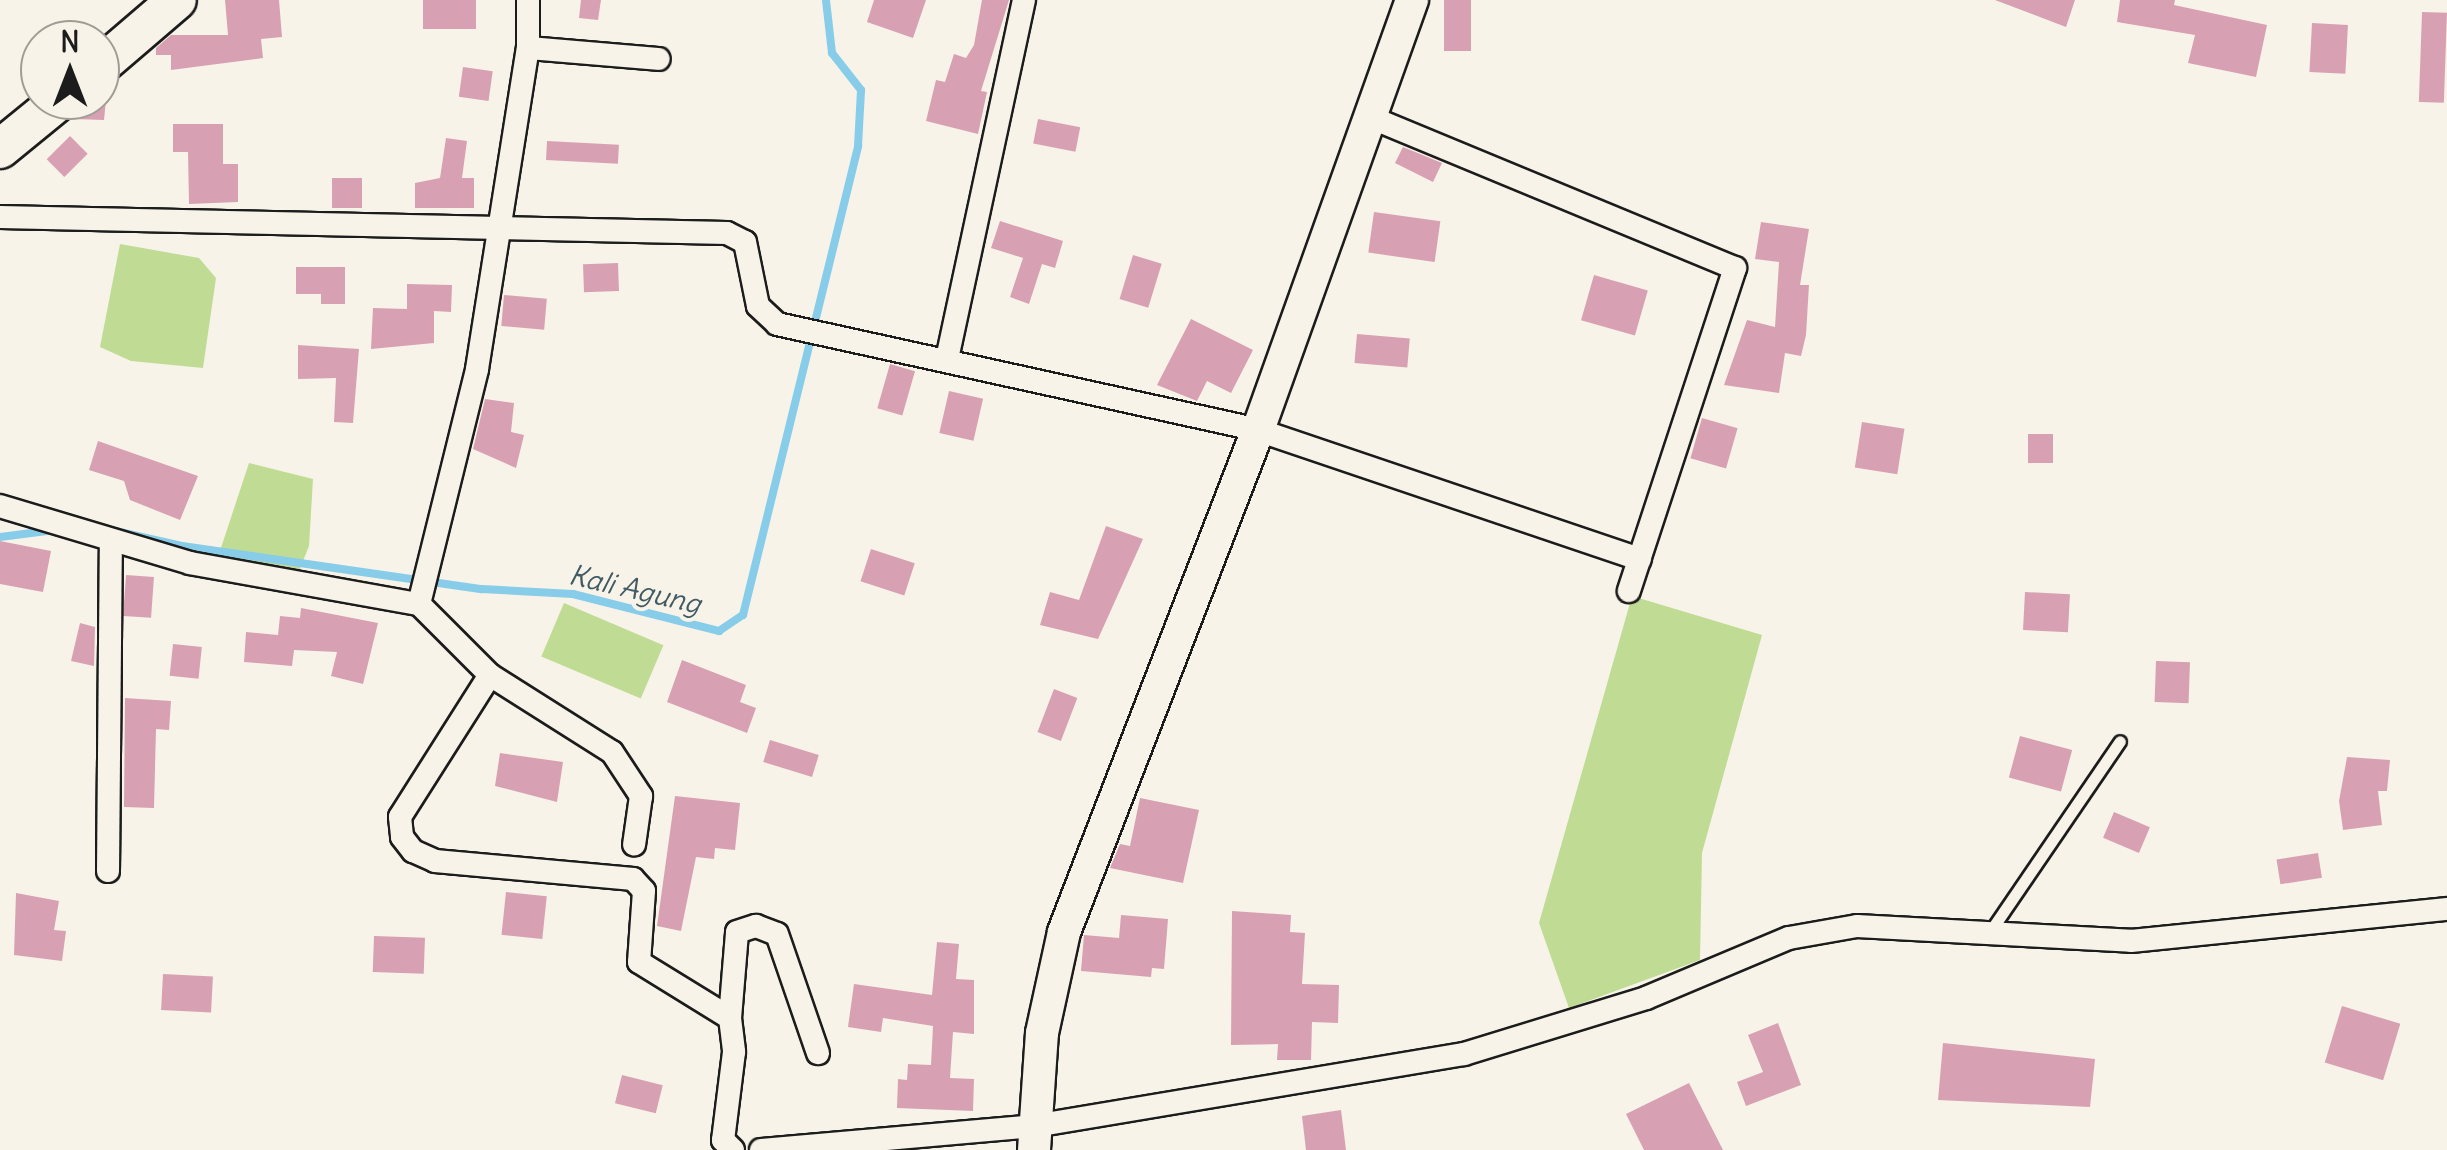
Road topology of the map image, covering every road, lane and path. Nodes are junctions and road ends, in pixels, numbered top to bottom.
1 (177, 0) edge
2 (528, 0) edge
3 (1024, 0) edge
4 (1412, 0) edge
5 (528, 48) junction
6 (120, 49) edge
7 (659, 58) dead end
8 (1370, 116) junction
9 (36, 120) edge
10 (0, 149) edge
11 (0, 216) edge
12 (500, 229) junction
13 (946, 359) junction
14 (1258, 430) junction
15 (0, 506) edge
16 (104, 540) junction
17 (1640, 559) junction
18 (1629, 591) dead end
19 (420, 600) junction
20 (490, 675) junction
21 (2120, 740) dead end
22 (634, 845) dead end
23 (108, 871) dead end
24 (2446, 914) edge
25 (1987, 936) junction
26 (730, 1018) junction
27 (818, 1053) dead end
28 (1034, 1138) edge
29 (734, 1150) edge
30 (761, 1150) edge

1 - 6 main road
2 - 5 street
3 - 13 street
4 - 8 street
5 - 7 street
5 - 12 street
8 - 14 street
8 - 17 street
9 - 10 main road
11 - 12 street
12 - 13 street
12 - 19 street
13 - 14 street
14 - 17 street
14 - 28 street
15 - 16 street
16 - 19 street
16 - 23 street
17 - 18 street
19 - 20 street
20 - 22 street
20 - 26 street
21 - 25 lane
24 - 25 street
25 - 28 street
26 - 27 street
26 - 29 street
28 - 30 street

